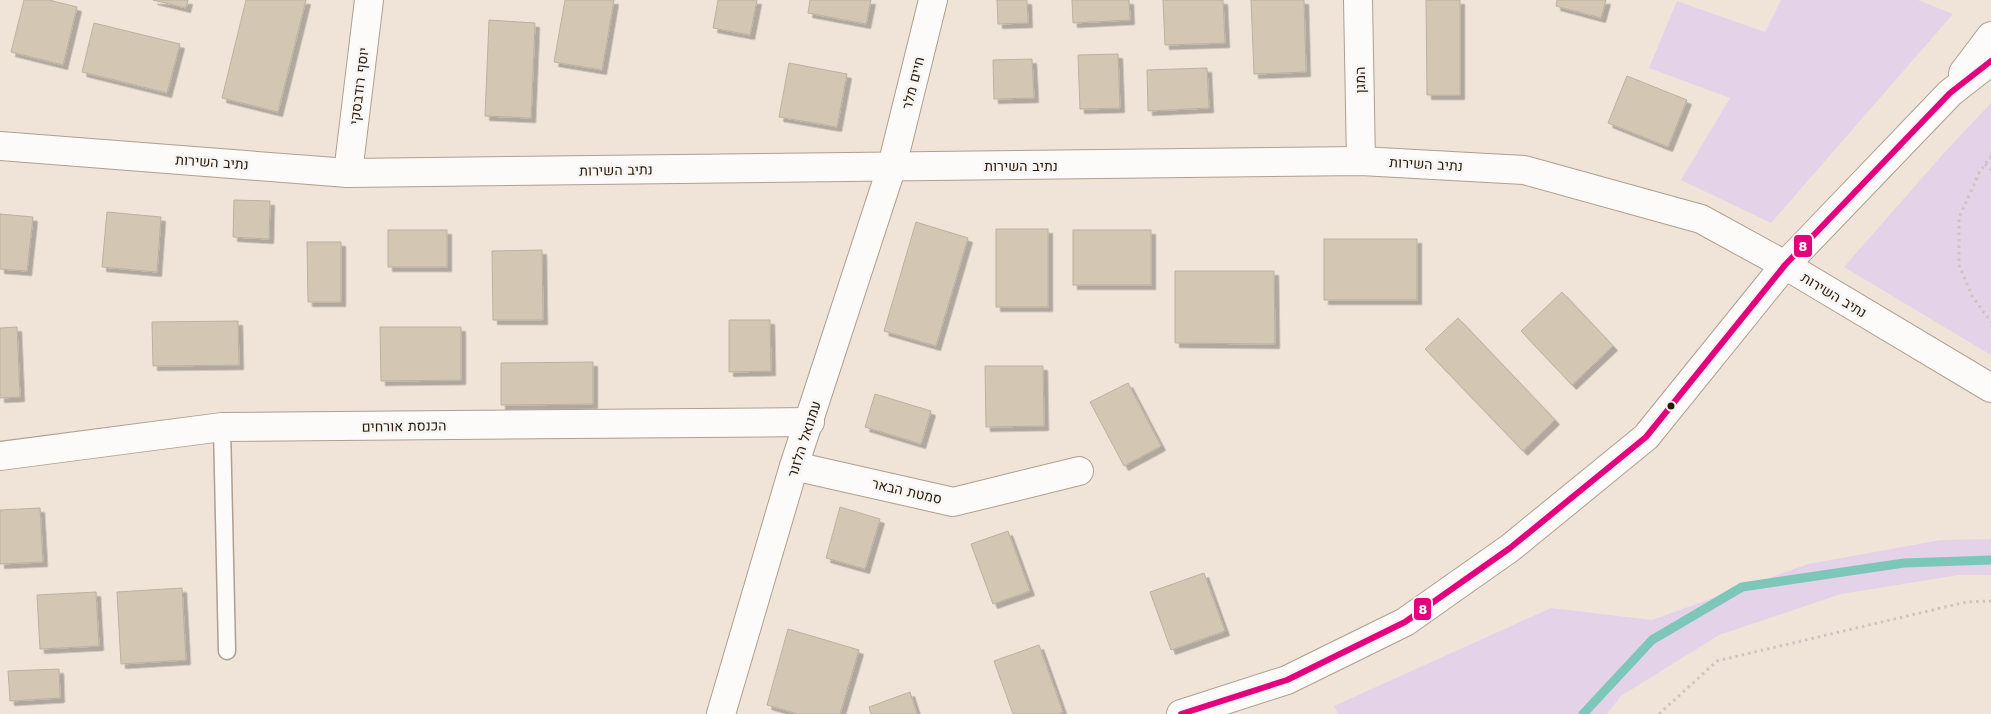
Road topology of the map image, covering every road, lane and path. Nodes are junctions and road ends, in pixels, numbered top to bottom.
1 (369, 0) edge
2 (933, 0) edge
3 (1358, 0) edge
4 (1991, 36) edge
5 (1991, 61) edge
6 (1950, 93) junction
7 (0, 146) edge
8 (1991, 156) edge
9 (1361, 161) junction
10 (1985, 164) junction
11 (892, 166) junction
12 (1991, 170) edge
13 (348, 173) junction
14 (1786, 265) junction
15 (1991, 322) edge
16 (1991, 388) edge
17 (810, 422) junction
18 (222, 427) junction
19 (0, 456) edge
20 (794, 466) junction
21 (1079, 471) dead end
22 (1991, 601) edge
23 (227, 650) dead end
24 (722, 714) edge
25 (1181, 714) edge
26 (1658, 714) edge

1 - 13 street, יוסף רודבסקי
2 - 11 street, חיים מלר
3 - 9 street, המגן
4 - 6 street
5 - 6 street
6 - 14 street
7 - 13 street, נתיב השירות
8 - 10 path
9 - 11 street, נתיב השירות
9 - 14 street, נתיב השירות
10 - 12 path
10 - 15 path
11 - 13 street, נתיב השירות
11 - 17 street, עמנואל הלזנר
14 - 16 street, נתיב השירות
14 - 25 street
17 - 18 street, הכנסת אורחים
17 - 20 street, עמנואל הלזנר
18 - 19 street, הכנסת אורחים
18 - 23 lane
20 - 21 street, סמטת הבאר
20 - 24 street, עמנואל הלזנר
22 - 26 path

